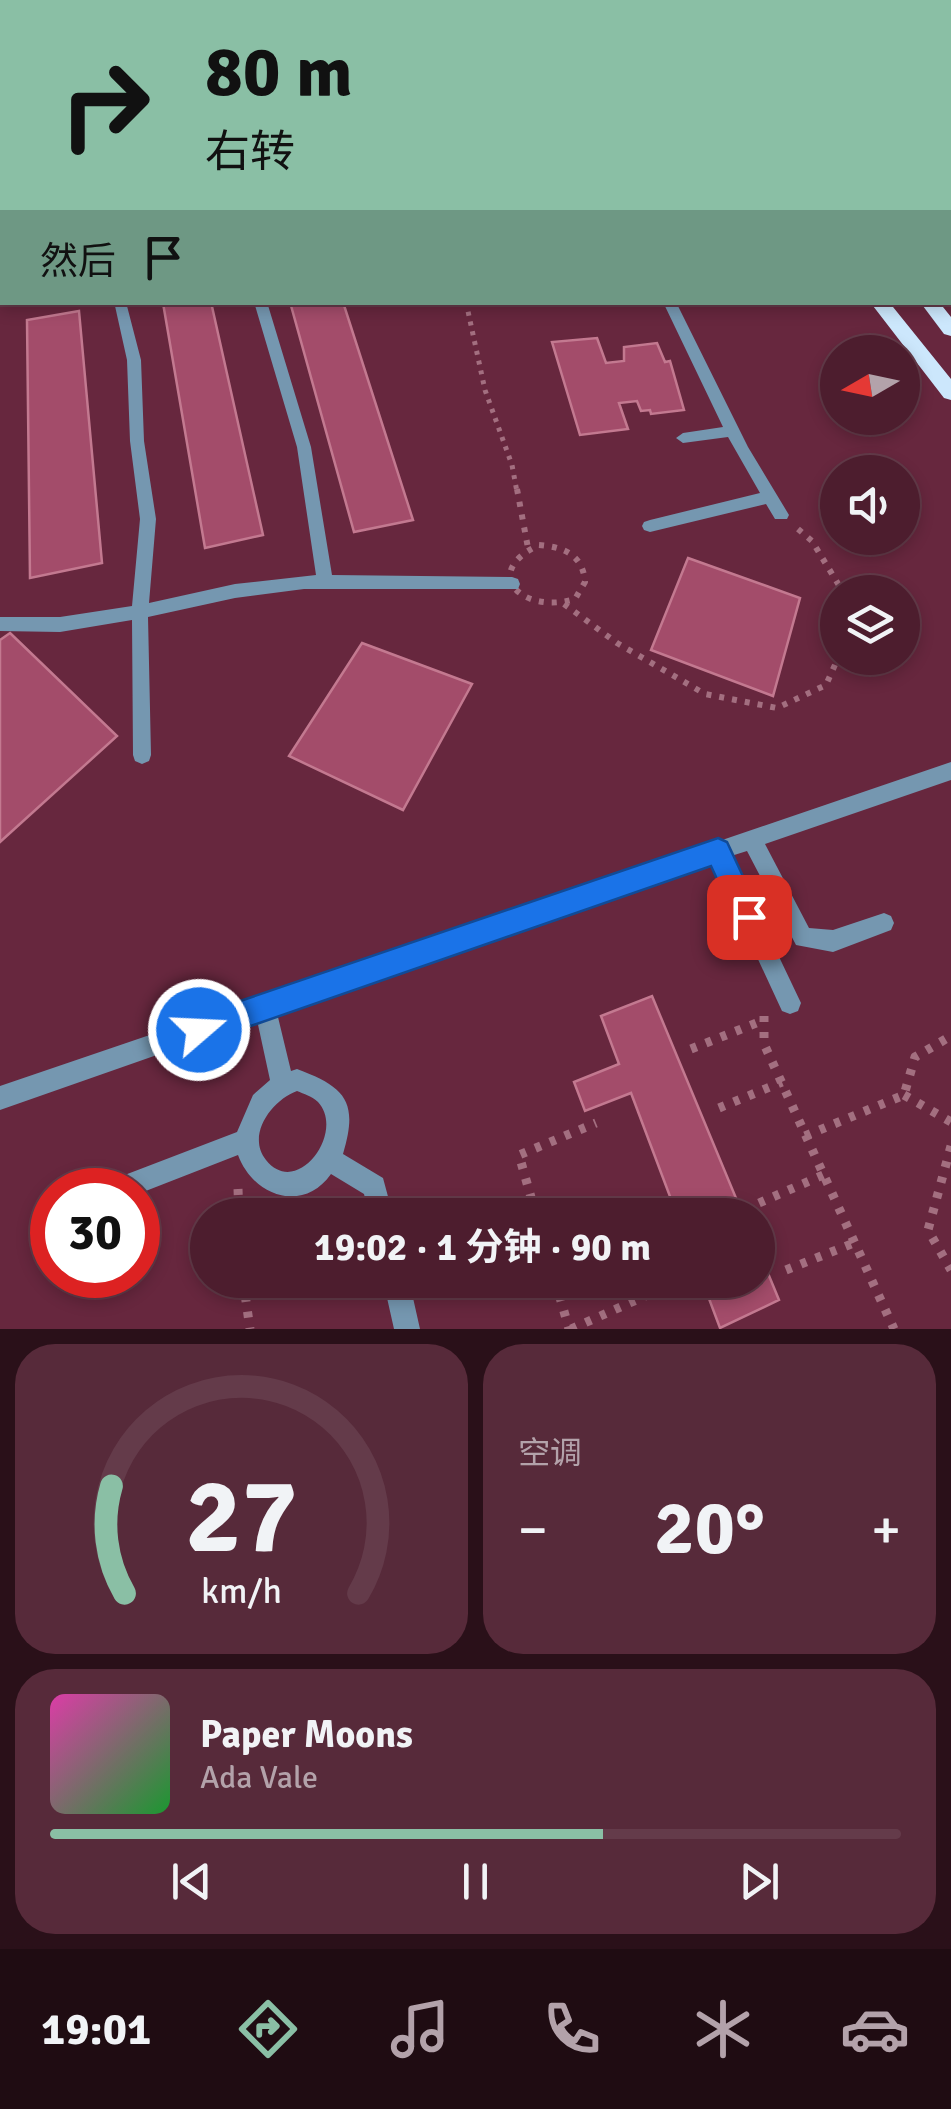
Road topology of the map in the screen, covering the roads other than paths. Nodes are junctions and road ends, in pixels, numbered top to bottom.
1 (261, 305) edge
2 (671, 305) edge
3 (882, 305) edge
4 (121, 306) dead end
5 (939, 308) edge
6 (951, 330) edge
7 (951, 394) edge
8 (732, 431) junction
9 (683, 438) dead end
10 (770, 497) junction
11 (782, 515) road end
12 (650, 526) dead end
13 (325, 582) junction
14 (512, 584) road end
15 (140, 614) junction
16 (0, 624) edge
17 (142, 755) dead end
18 (951, 771) edge
19 (752, 839) junction
20 (718, 851) junction
21 (884, 922) dead end
22 (790, 1003) dead end
23 (265, 1007) junction
24 (282, 1083) junction
25 (0, 1098) edge
26 (249, 1139) junction
27 (329, 1159) junction
28 (160, 1174) edge
29 (377, 1198) edge
30 (400, 1298) edge
31 (407, 1329) edge

1 - 13 street
2 - 8 street
3 - 7 main road
4 - 15 street
5 - 6 main road
8 - 9 street
8 - 10 street
10 - 11 street
10 - 12 street
13 - 14 street
13 - 15 street
15 - 16 street
15 - 17 street
18 - 19 street
19 - 20 street
19 - 21 street
20 - 22 street
20 - 23 street
23 - 24 street
23 - 25 street
24 - 26 street
24 - 27 street
26 - 27 street
26 - 28 street
27 - 29 street
30 - 31 street

